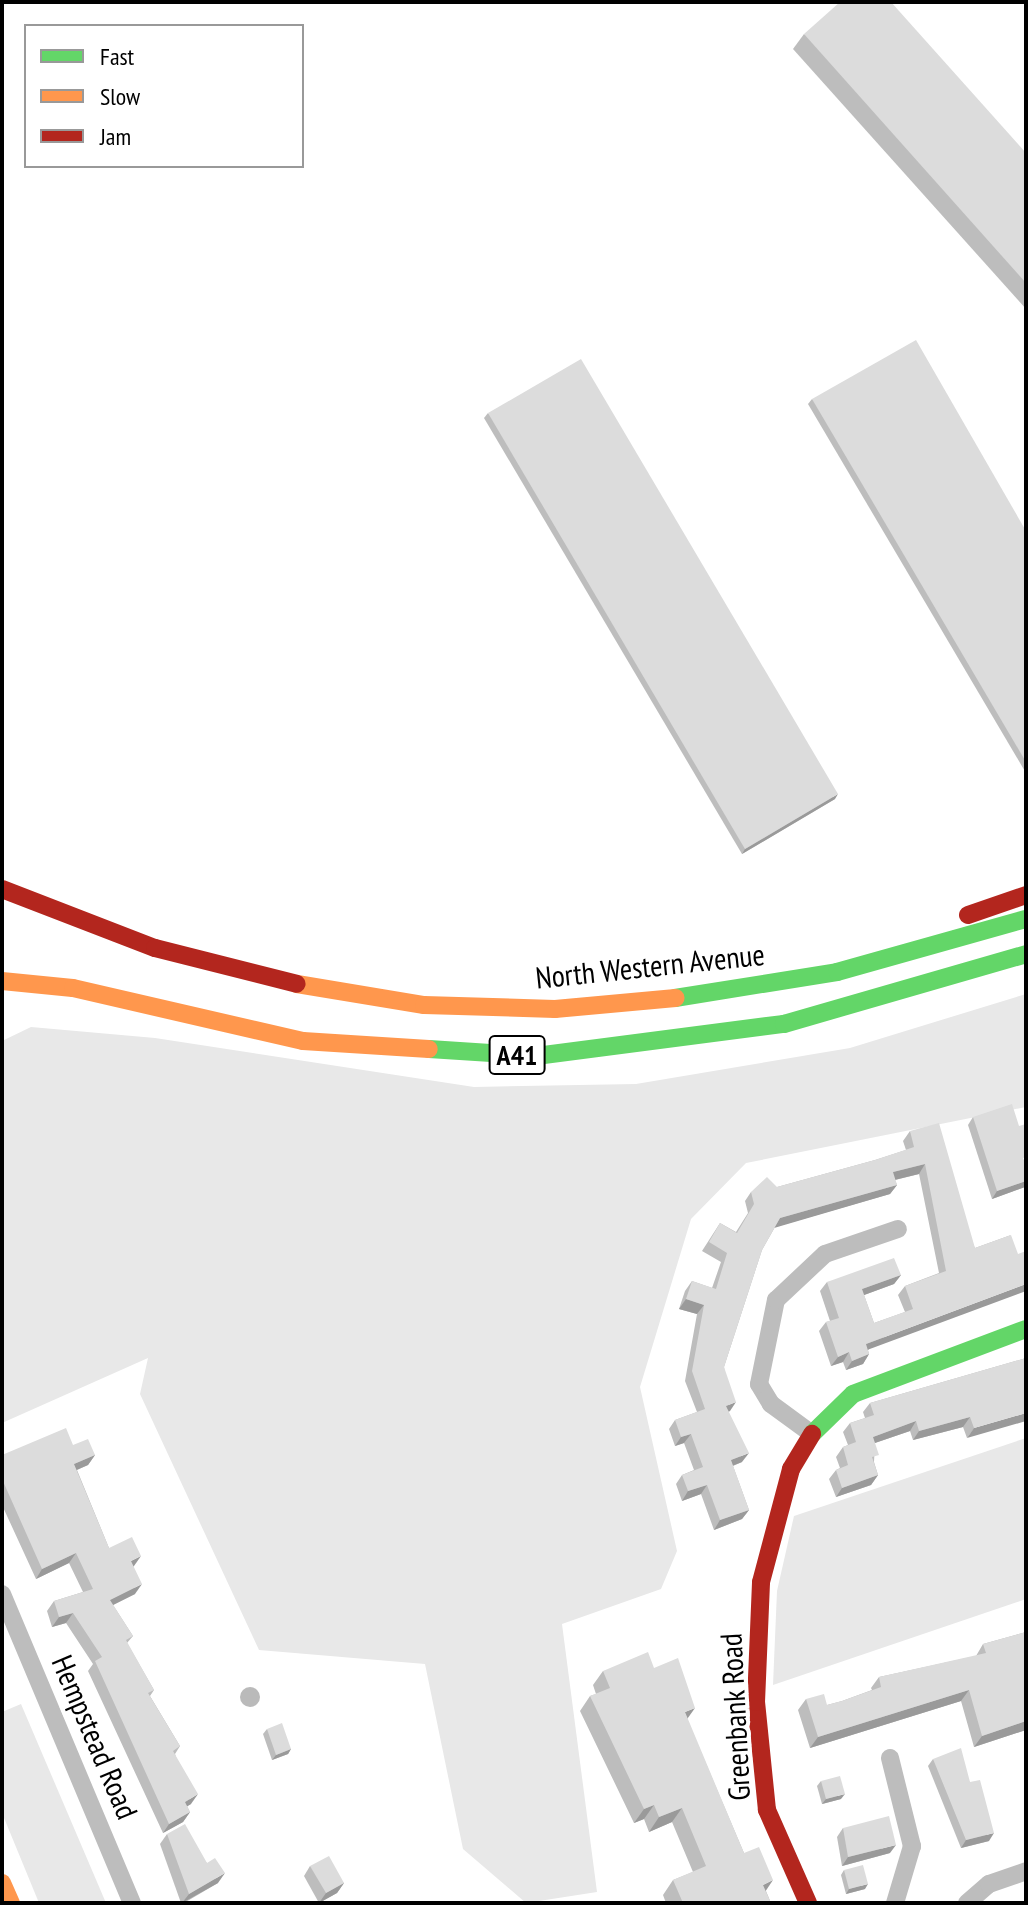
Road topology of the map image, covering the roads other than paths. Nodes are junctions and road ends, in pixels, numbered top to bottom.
1 (2, 869) edge
2 (2, 889) edge
3 (1026, 895) edge
4 (1026, 919) edge
5 (116, 934) junction
6 (1026, 954) edge
7 (2, 981) edge
8 (731, 988) junction
9 (898, 1229) dead end
10 (1026, 1329) edge
11 (812, 1434) junction
12 (2, 1594) edge
13 (890, 1758) dead end
14 (1026, 1871) edge
15 (2, 1883) edge
16 (11, 1903) edge
17 (132, 1903) edge
18 (808, 1903) edge
19 (895, 1903) edge
20 (967, 1903) edge

1 - 5 main road
2 - 5 main road, North Western Avenue / A41
3 - 8 main road
4 - 8 main road, North Western Avenue / A41
5 - 8 main road, North Western Avenue / A41
6 - 7 main road, A41
9 - 11 street
10 - 11 main road, Greenbank Road
11 - 18 main road, Greenbank Road
12 - 17 street, Hempstead Road
13 - 19 street
14 - 20 street
15 - 16 main road

